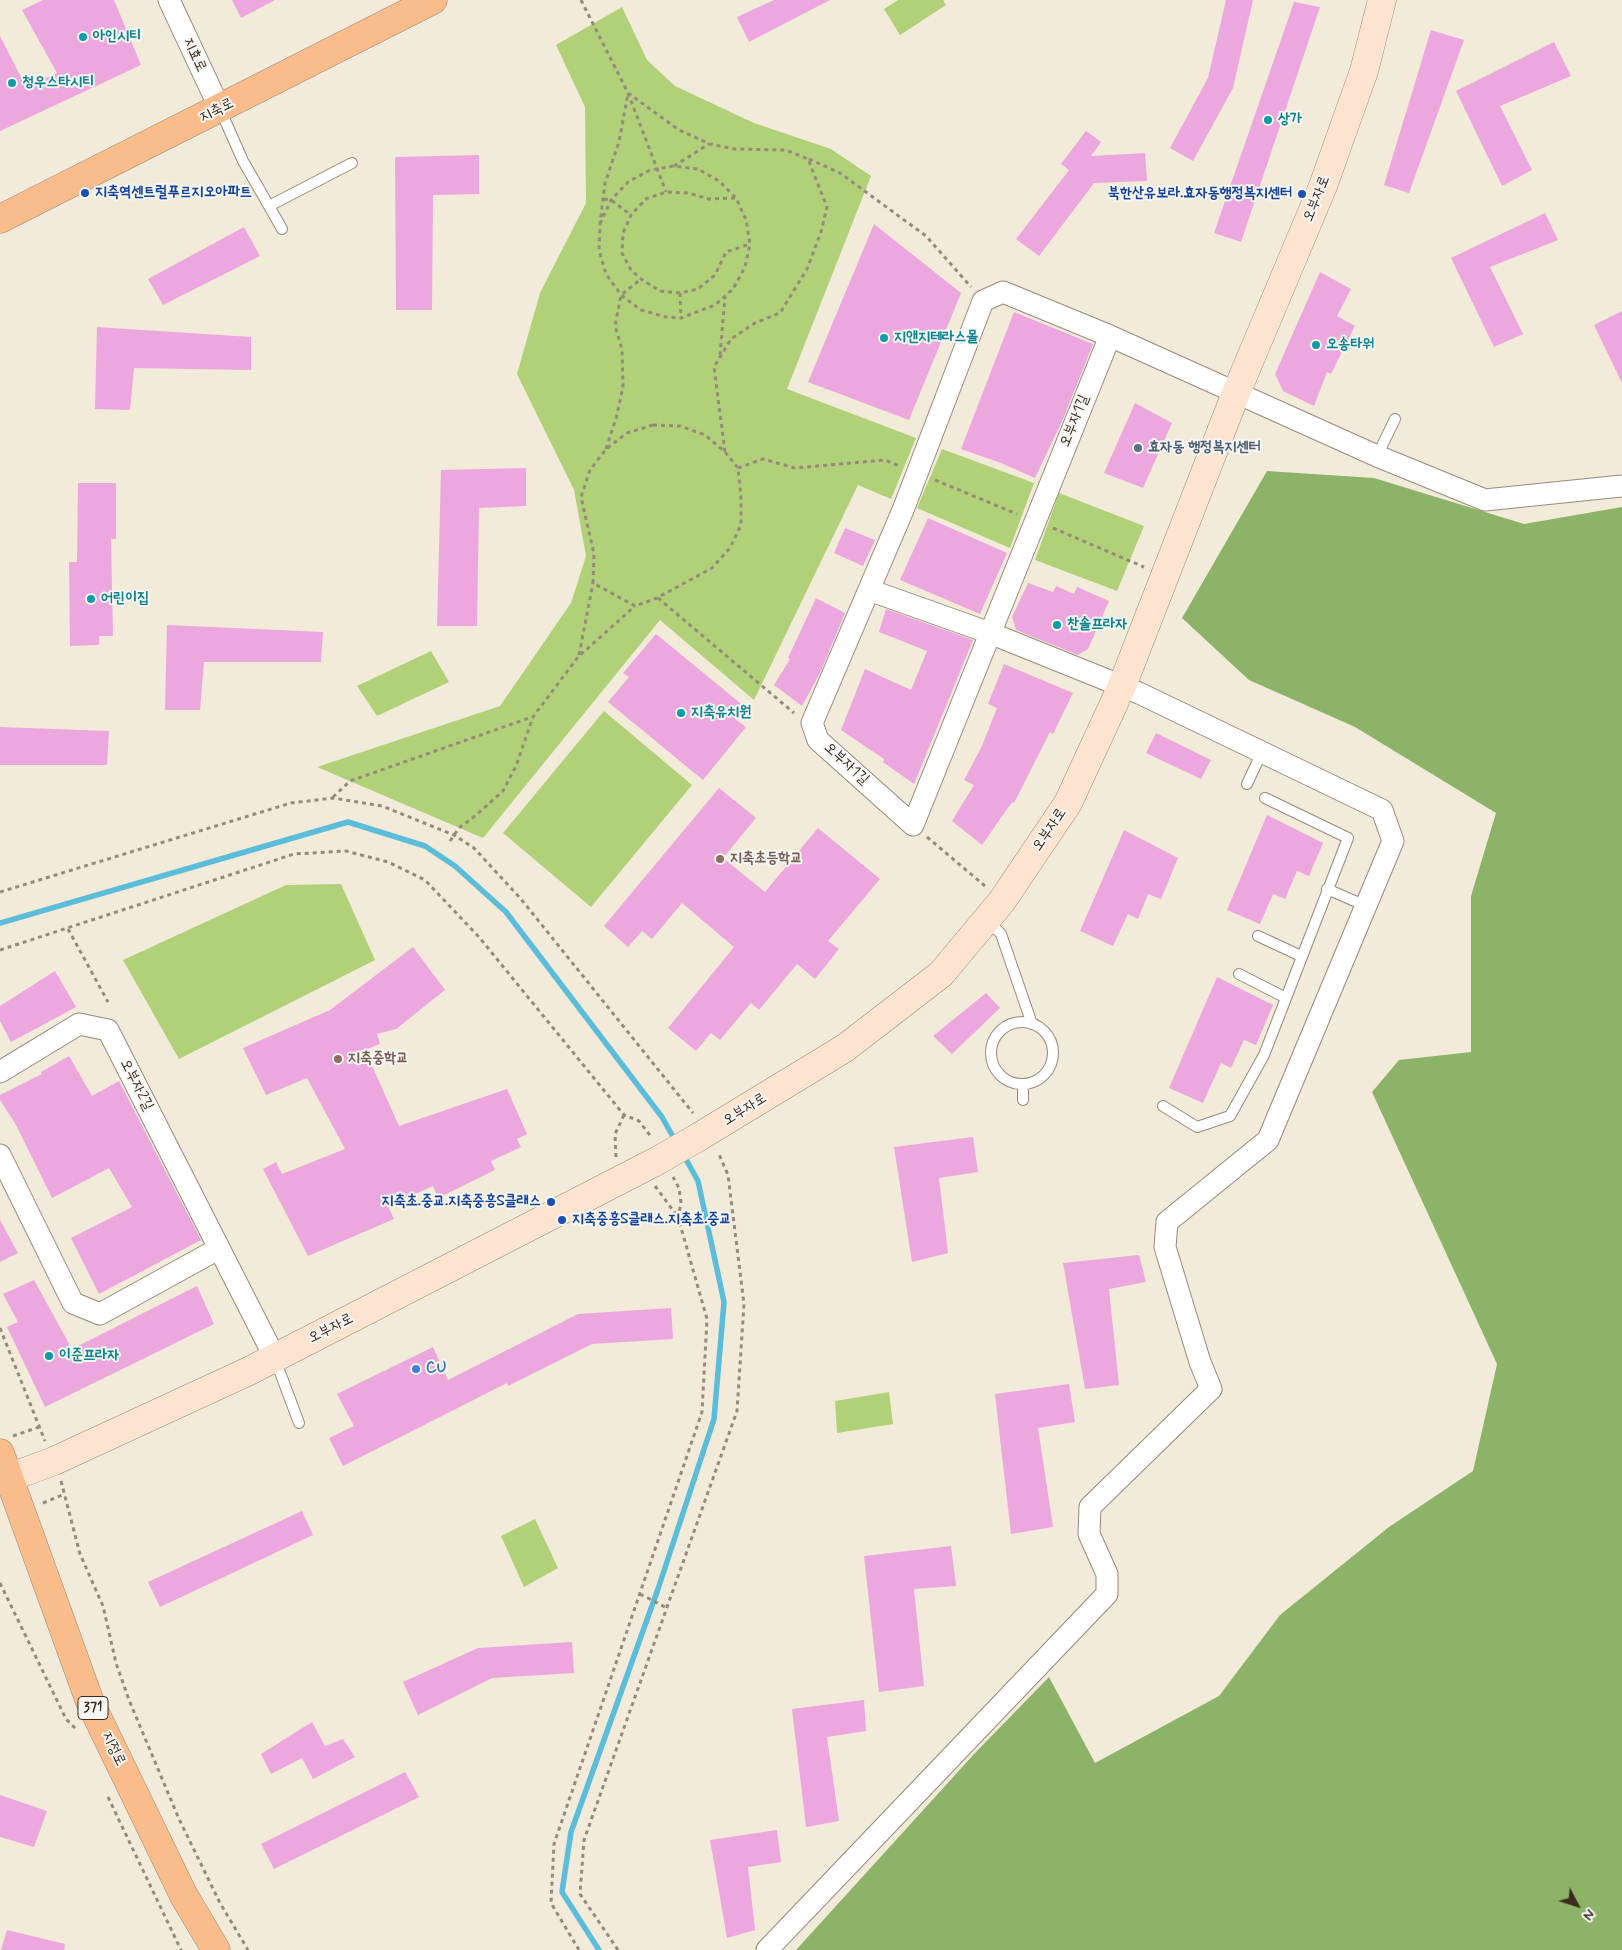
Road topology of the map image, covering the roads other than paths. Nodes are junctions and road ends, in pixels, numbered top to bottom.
1 (169, 0) edge
2 (433, 0) edge
3 (1382, 0) edge
4 (220, 109) junction
5 (352, 163) dead end
6 (269, 206) junction
7 (0, 219) edge
8 (282, 229) dead end
9 (1110, 336) junction
10 (1236, 393) junction
11 (1394, 419) dead end
12 (1377, 456) junction
13 (1622, 486) edge
14 (869, 590) junction
15 (990, 633) junction
16 (1122, 686) junction
17 (1262, 752) junction
18 (1246, 784) dead end
19 (1265, 798) dead end
20 (1327, 889) junction
21 (1366, 906) junction
22 (987, 921) junction
23 (1258, 936) dead end
24 (1302, 956) junction
25 (1239, 974) dead end
26 (1286, 998) junction
27 (1032, 1024) junction
28 (0, 1072) edge
29 (1023, 1085) junction
30 (1023, 1100) dead end
31 (1163, 1106) dead end
32 (0, 1154) edge
33 (218, 1249) junction
34 (275, 1358) junction
35 (299, 1423) dead end
36 (4, 1462) edge
37 (216, 1950) edge
38 (767, 1950) edge

1 - 4 street, 지효로
2 - 4 main road, 지축로
3 - 10 main road, 오부자로
4 - 6 lane
4 - 7 main road, 지축로
5 - 6 lane
6 - 8 lane
9 - 10 street
9 - 14 street
9 - 15 street, 오부자1길
10 - 12 street
10 - 16 main road, 오부자로
11 - 12 lane
12 - 13 street
14 - 15 street
14 - 15 street, 오부자1길
15 - 16 street
16 - 17 street
16 - 22 main road, 오부자로
17 - 18 lane
17 - 21 street
19 - 20 lane
20 - 21 lane
20 - 24 lane
21 - 38 street
22 - 27 lane
22 - 34 main road, 오부자로, bridge
23 - 24 lane
24 - 26 lane
25 - 26 lane
26 - 31 lane
27 - 29 lane
27 - 29 lane
28 - 33 street, 오부자2길
29 - 30 lane
32 - 33 street
33 - 34 street, 오부자2길
34 - 35 lane
34 - 36 main road, 오부자로
36 - 37 main road, 지정로 / 371

